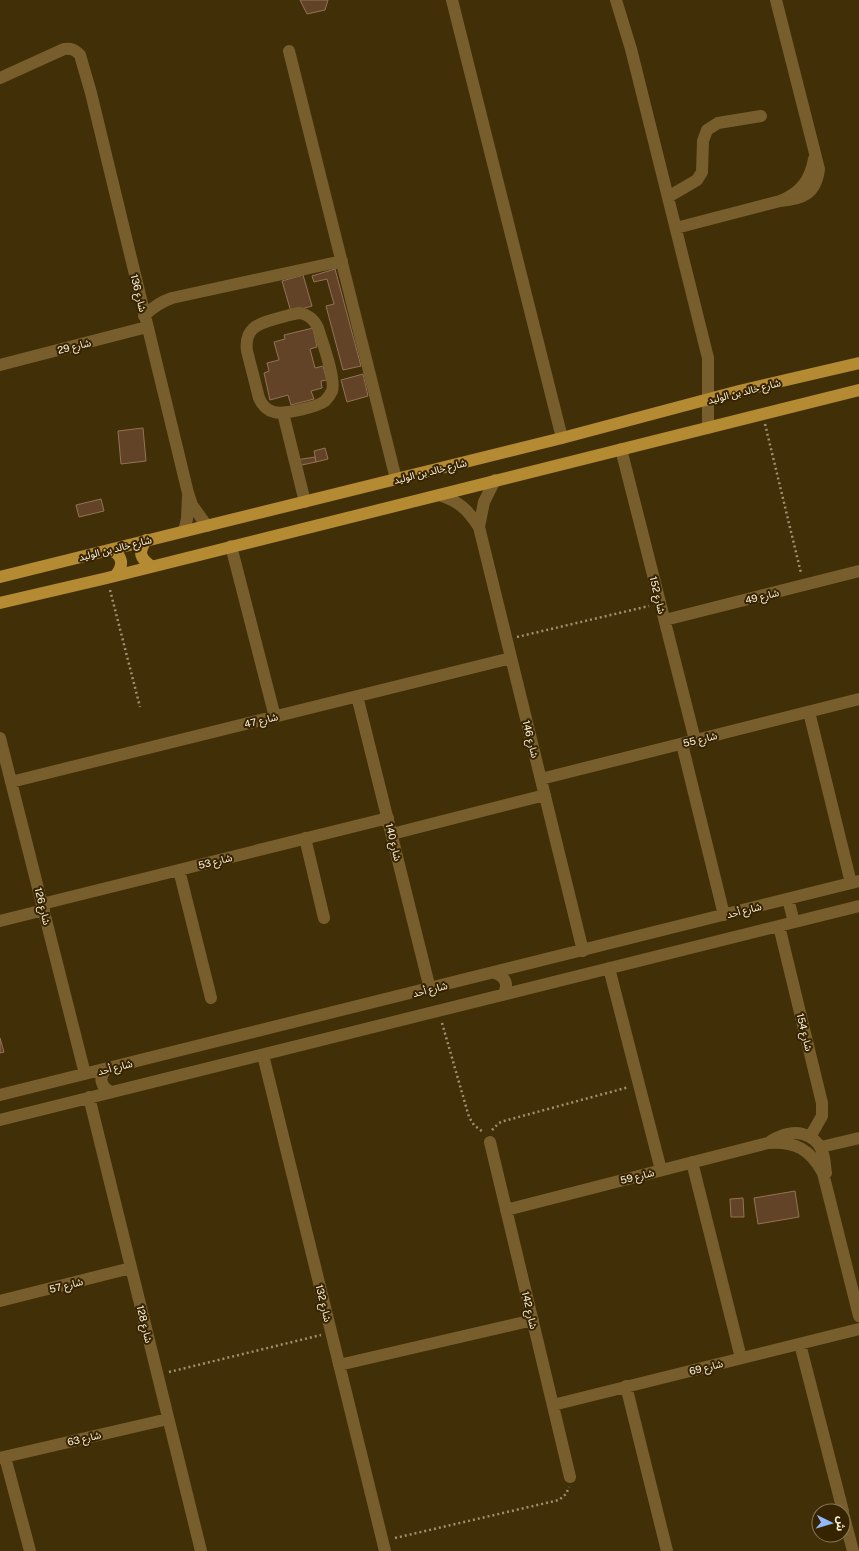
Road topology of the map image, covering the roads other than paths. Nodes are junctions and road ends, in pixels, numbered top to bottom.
1 (452, 0) edge
2 (616, 0) edge
3 (776, 0) edge
4 (289, 51) dead end
5 (0, 78) edge
6 (761, 116) dead end
7 (668, 197) junction
8 (676, 228) junction
9 (342, 261) junction
10 (146, 322) junction
11 (859, 363) edge
12 (0, 365) edge
13 (859, 390) edge
14 (707, 400) junction
15 (283, 413) junction
16 (708, 428) junction
17 (562, 438) junction
18 (621, 449) junction
19 (396, 479) junction
20 (495, 480) junction
21 (188, 493) junction
22 (439, 495) junction
23 (305, 502) junction
24 (207, 526) junction
25 (479, 527) junction
26 (184, 531) junction
27 (146, 540) junction
28 (231, 546) junction
29 (110, 550) junction
30 (151, 566) junction
31 (859, 572) edge
32 (0, 577) edge
33 (112, 577) junction
34 (0, 603) edge
35 (665, 620) junction
36 (511, 658) junction
37 (357, 696) junction
38 (859, 699) edge
39 (809, 712) junction
40 (275, 717) junction
41 (0, 738) edge
42 (695, 740) junction
43 (682, 744) junction
44 (7, 778) edge
45 (541, 779) junction
46 (545, 795) junction
47 (388, 818) junction
48 (392, 834) junction
49 (305, 838) junction
50 (178, 870) junction
51 (855, 882) edge
52 (788, 899) junction
53 (859, 906) edge
54 (43, 907) junction
55 (724, 915) junction
56 (324, 918) dead end
57 (0, 921) edge
58 (794, 922) junction
59 (779, 926) junction
60 (583, 951) junction
61 (609, 968) junction
62 (495, 973) junction
63 (430, 989) junction
64 (503, 994) junction
65 (211, 998) dead end
66 (263, 1055) junction
67 (106, 1069) junction
68 (85, 1074) junction
69 (111, 1092) junction
70 (0, 1095) edge
71 (89, 1097) junction
72 (0, 1120) edge
73 (810, 1137) junction
74 (859, 1138) edge
75 (490, 1139) road end
76 (768, 1143) junction
77 (821, 1147) junction
78 (692, 1162) junction
79 (661, 1170) junction
80 (827, 1184) junction
81 (506, 1210) junction
82 (131, 1268) junction
83 (0, 1301) edge
84 (859, 1316) edge
85 (533, 1320) junction
86 (859, 1329) edge
87 (800, 1344) junction
88 (741, 1358) junction
89 (339, 1365) junction
90 (626, 1386) junction
91 (553, 1405) junction
92 (168, 1419) junction
93 (3, 1458) edge
94 (570, 1477) road end
95 (841, 1503) edge
96 (384, 1546) edge
97 (30, 1551) edge
98 (201, 1551) edge
99 (667, 1551) edge

1 - 17 street
2 - 7 street
3 - 8 street
4 - 9 street
5 - 10 street, شارع 136
6 - 7 street
7 - 8 street
8 - 14 street
9 - 10 street
9 - 19 street
10 - 12 street, شارع 29
10 - 21 street, شارع 136
11 - 14 main road, شارع خالد بن الوليد
13 - 16 main road
14 - 16 street
14 - 17 main road, شارع خالد بن الوليد
15 - 15 street
15 - 23 street
16 - 18 main road
17 - 19 main road, شارع خالد بن الوليد
18 - 20 main road
18 - 35 street, شارع 152
19 - 23 main road, شارع خالد بن الوليد
20 - 22 main road
20 - 25 street, شارع 146
21 - 24 street, شارع 136
21 - 26 street, شارع 136
22 - 25 street, شارع 146
22 - 28 main road
23 - 24 main road, شارع خالد بن الوليد
24 - 26 main road, شارع خالد بن الوليد
25 - 36 street, شارع 146
26 - 27 main road, شارع خالد بن الوليد
27 - 29 main road, شارع خالد بن الوليد
27 - 30 main road
28 - 30 main road
28 - 40 street
29 - 32 main road, شارع خالد بن الوليد
29 - 33 main road
30 - 33 main road
31 - 35 street, شارع 49
33 - 34 main road
35 - 42 street, شارع 152
36 - 37 street, شارع 47
36 - 45 street, شارع 146
37 - 40 street, شارع 47
37 - 47 street, شارع 140
38 - 39 street, شارع 55
39 - 42 street, شارع 55
39 - 51 street
40 - 44 street, شارع 47
41 - 44 street, شارع 126
42 - 43 street, شارع 55
43 - 45 street, شارع 55
43 - 55 street
44 - 54 street, شارع 126
45 - 46 street, شارع 146
46 - 48 street
46 - 60 street, شارع 146
47 - 48 street, شارع 140
47 - 49 street, شارع 53
48 - 63 street, شارع 140
49 - 50 street, شارع 53
49 - 56 street
50 - 54 street, شارع 53
50 - 65 street
51 - 52 street, شارع أحد
52 - 55 street, شارع أحد
52 - 58 street
53 - 58 street
54 - 57 street, شارع 53
54 - 68 street, شارع 126
55 - 60 street, شارع أحد
58 - 59 street
59 - 61 street
59 - 73 street, شارع 154
60 - 62 street, شارع أحد
61 - 64 street
61 - 79 street
62 - 63 street, شارع أحد
62 - 64 street
63 - 67 street, شارع أحد
64 - 66 street
66 - 69 street
66 - 89 street, شارع 132
67 - 68 street, شارع أحد
67 - 69 street
68 - 70 street, شارع أحد
69 - 71 street
71 - 72 street
71 - 82 street, شارع 128
73 - 76 street, شارع 59
73 - 77 street
74 - 77 street
75 - 81 street, شارع 142
76 - 78 street, شارع 59
76 - 80 street, شارع 59
77 - 80 street
78 - 79 street, شارع 59
78 - 88 street
79 - 81 street, شارع 59
80 - 84 street
81 - 85 street, شارع 142
82 - 83 street, شارع 57
82 - 92 street, شارع 128
85 - 89 street
85 - 91 street, شارع 142
86 - 87 street, شارع 69
87 - 88 street, شارع 69
87 - 95 street
88 - 90 street, شارع 69
89 - 96 street, شارع 132
90 - 91 street, شارع 69
90 - 99 street
91 - 94 street, شارع 142
92 - 93 street, شارع 63
92 - 98 street, شارع 128
93 - 97 street

